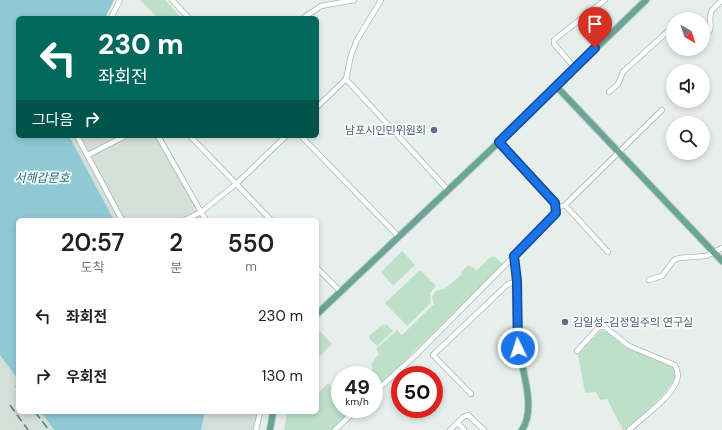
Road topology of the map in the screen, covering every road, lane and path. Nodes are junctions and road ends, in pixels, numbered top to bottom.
1 (120, 0) edge
2 (172, 0) edge
3 (354, 0) edge
4 (381, 0) edge
5 (606, 0) edge
6 (646, 0) edge
7 (722, 0) edge
8 (112, 16) edge
9 (187, 16) edge
10 (306, 16) edge
11 (710, 30) edge
12 (666, 33) edge
13 (575, 68) junction
14 (346, 79) junction
15 (556, 86) junction
16 (609, 92) dead end
17 (319, 105) edge
18 (662, 110) dead end
19 (78, 138) edge
20 (121, 138) edge
21 (159, 138) edge
22 (192, 138) edge
23 (284, 138) edge
24 (303, 138) edge
25 (499, 142) junction
26 (619, 154) junction
27 (88, 155) junction
28 (236, 184) junction
29 (447, 189) junction
30 (565, 205) junction
31 (557, 208) junction
32 (201, 212) junction
33 (121, 218) edge
34 (189, 218) edge
35 (205, 218) edge
36 (269, 218) edge
37 (399, 237) junction
38 (722, 248) edge
39 (608, 252) dead end
40 (714, 252) junction
41 (514, 256) junction
42 (722, 261) edge
43 (319, 270) edge
44 (649, 280) dead end
45 (517, 281) junction
46 (340, 291) junction
47 (319, 312) edge
48 (577, 351) dead end
49 (383, 385) edge
50 (471, 394) dead end
51 (260, 414) edge
52 (273, 414) edge
53 (348, 418) edge
54 (458, 423) junction
55 (256, 430) edge
56 (270, 430) edge
57 (335, 430) edge
58 (450, 430) edge
59 (464, 430) edge
60 (484, 430) edge
61 (522, 430) edge
62 (629, 430) edge

1 - 8 street
2 - 9 street
3 - 10 street
4 - 14 street
5 - 13 street
6 - 13 main road
7 - 11 street
12 - 16 street
13 - 15 main road
14 - 17 street
14 - 29 street
15 - 25 main road
15 - 26 main road
18 - 26 street
19 - 27 street
20 - 27 street
21 - 32 street
22 - 28 street
23 - 28 street
24 - 37 street
25 - 29 main road
25 - 31 street
26 - 30 street
26 - 40 main road
27 - 33 street
28 - 32 street
28 - 36 street
29 - 37 main road
30 - 31 street
30 - 39 street
31 - 41 street
32 - 34 street
32 - 35 street
37 - 46 main road
38 - 40 street
40 - 42 main road
40 - 44 street
41 - 45 main road
41 - 49 street
43 - 46 street
45 - 50 street
45 - 61 main road
46 - 47 main road
48 - 62 street
51 - 55 street
52 - 56 main road
53 - 57 street
54 - 58 street
54 - 59 street
54 - 60 street

